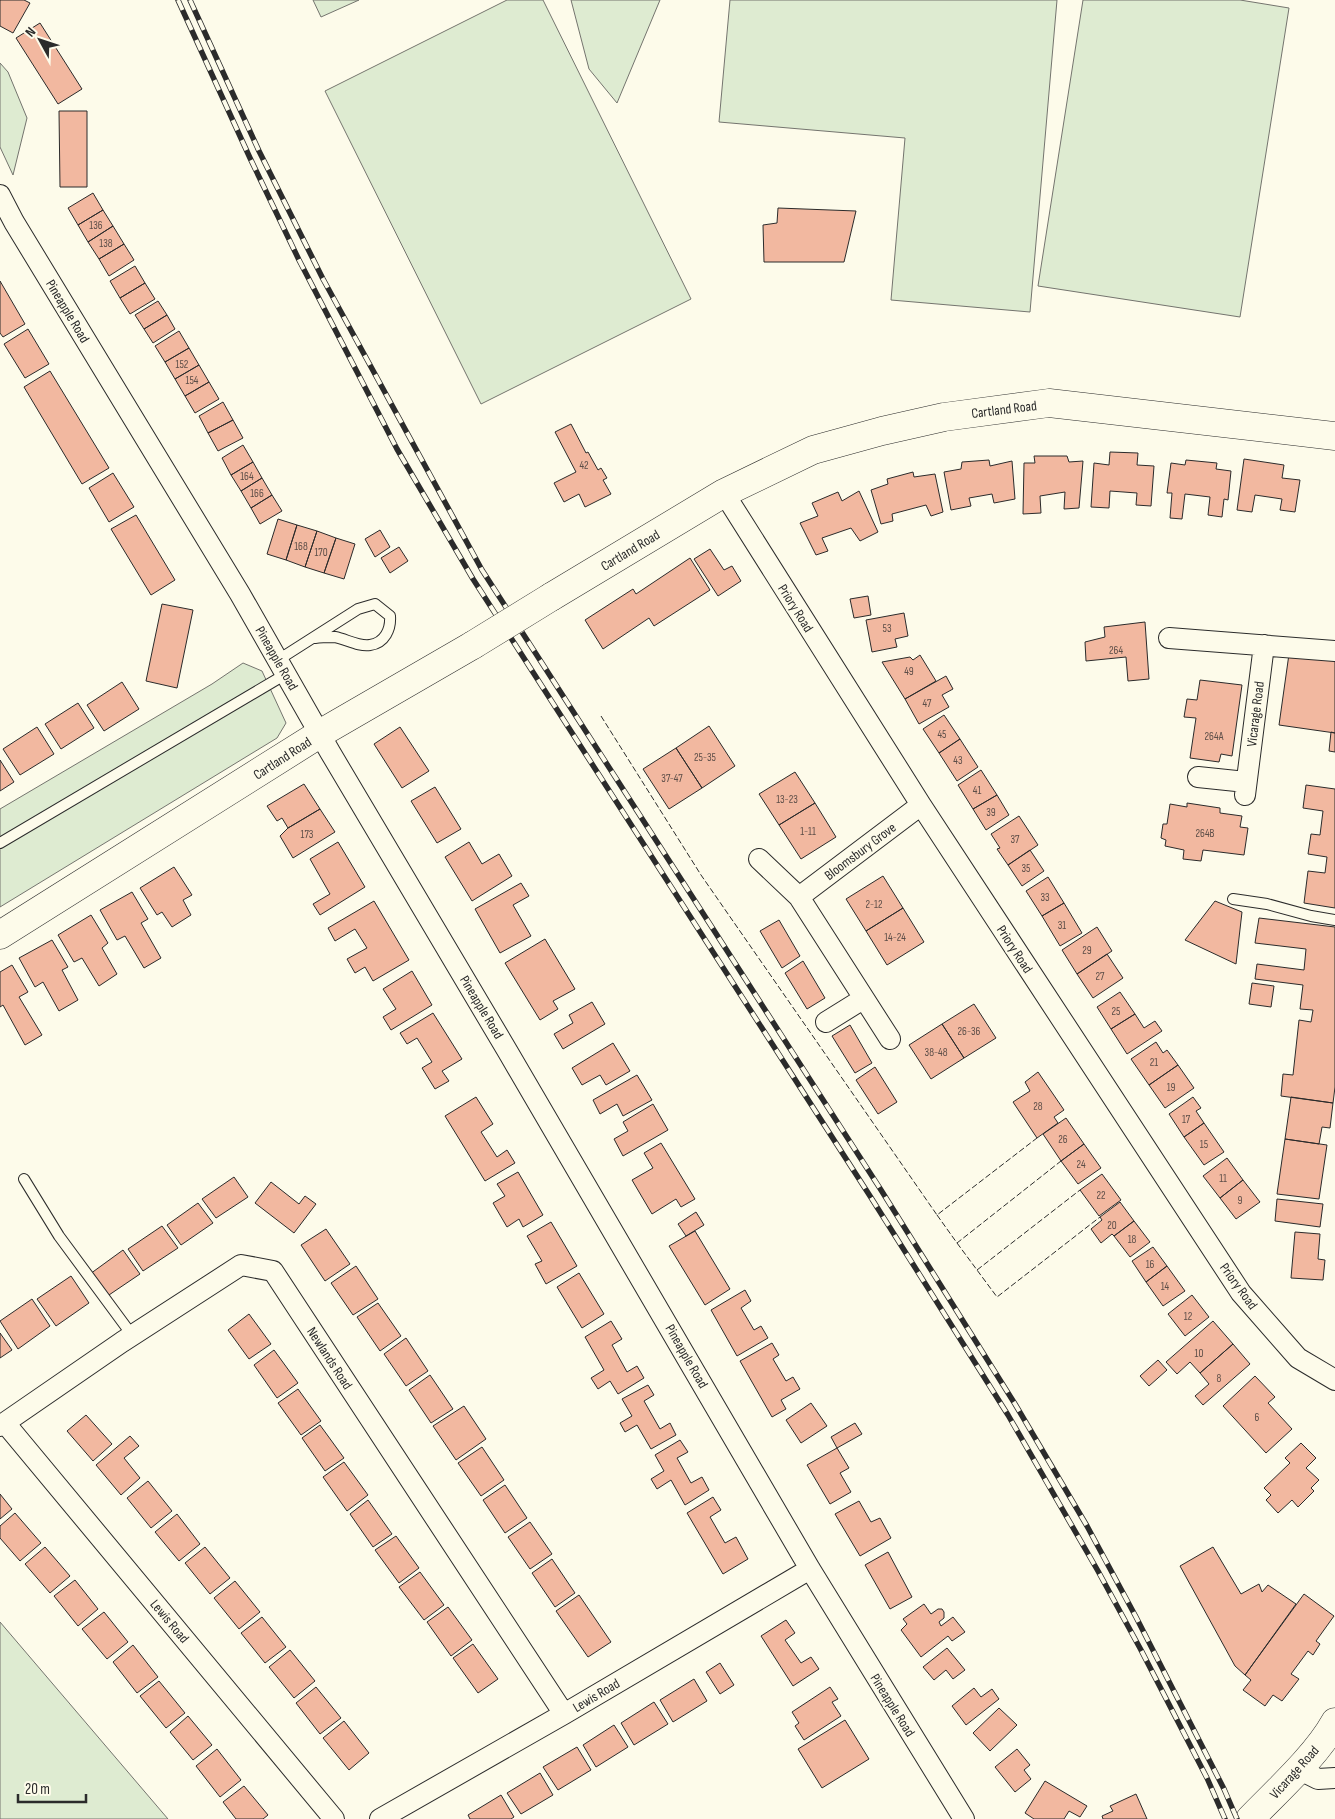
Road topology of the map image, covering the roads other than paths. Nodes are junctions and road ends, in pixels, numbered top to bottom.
1 (0, 195) edge
2 (1335, 436) edge
3 (724, 493) junction
4 (315, 638) junction
5 (1169, 638) dead end
6 (1264, 645) junction
7 (1335, 651) edge
8 (282, 667) junction
9 (321, 734) junction
10 (1198, 777) dead end
11 (921, 805) junction
12 (0, 843) edge
13 (759, 859) dead end
14 (799, 897) junction
15 (1233, 899) dead end
16 (1335, 920) edge
17 (0, 935) edge
18 (863, 999) junction
19 (826, 1022) dead end
20 (890, 1038) dead end
21 (24, 1179) dead end
22 (132, 1335) junction
23 (1335, 1380) edge
24 (3, 1425) edge
25 (810, 1569) junction
26 (564, 1714) junction
27 (1335, 1722) edge
28 (1298, 1769) junction
29 (1335, 1778) edge
30 (1257, 1811) edge
31 (334, 1819) edge
32 (380, 1819) edge
33 (964, 1819) edge

1 - 8 street, Pineapple Road
2 - 3 street, Cartland Road
3 - 9 street, Cartland Road, bridge
3 - 11 street, Priory Road
4 - 4 lane
4 - 8 lane
5 - 6 street
6 - 7 street
6 - 10 street, Vicarage Road
8 - 9 street, Pineapple Road
8 - 12 lane
9 - 17 street, Cartland Road
9 - 25 street, Pineapple Road
11 - 14 street, Bloomsbury Grove
11 - 23 street, Priory Road
13 - 14 street
14 - 18 street
15 - 16 lane
18 - 19 street
18 - 20 street
21 - 22 lane
22 - 24 street, Newlands Road
22 - 26 street, Newlands Road
24 - 31 street, Lewis Road
25 - 26 street, Lewis Road
25 - 33 street, Pineapple Road
26 - 32 street, Lewis Road
27 - 28 street, Vicarage Road
28 - 29 street
28 - 30 street, Vicarage Road

